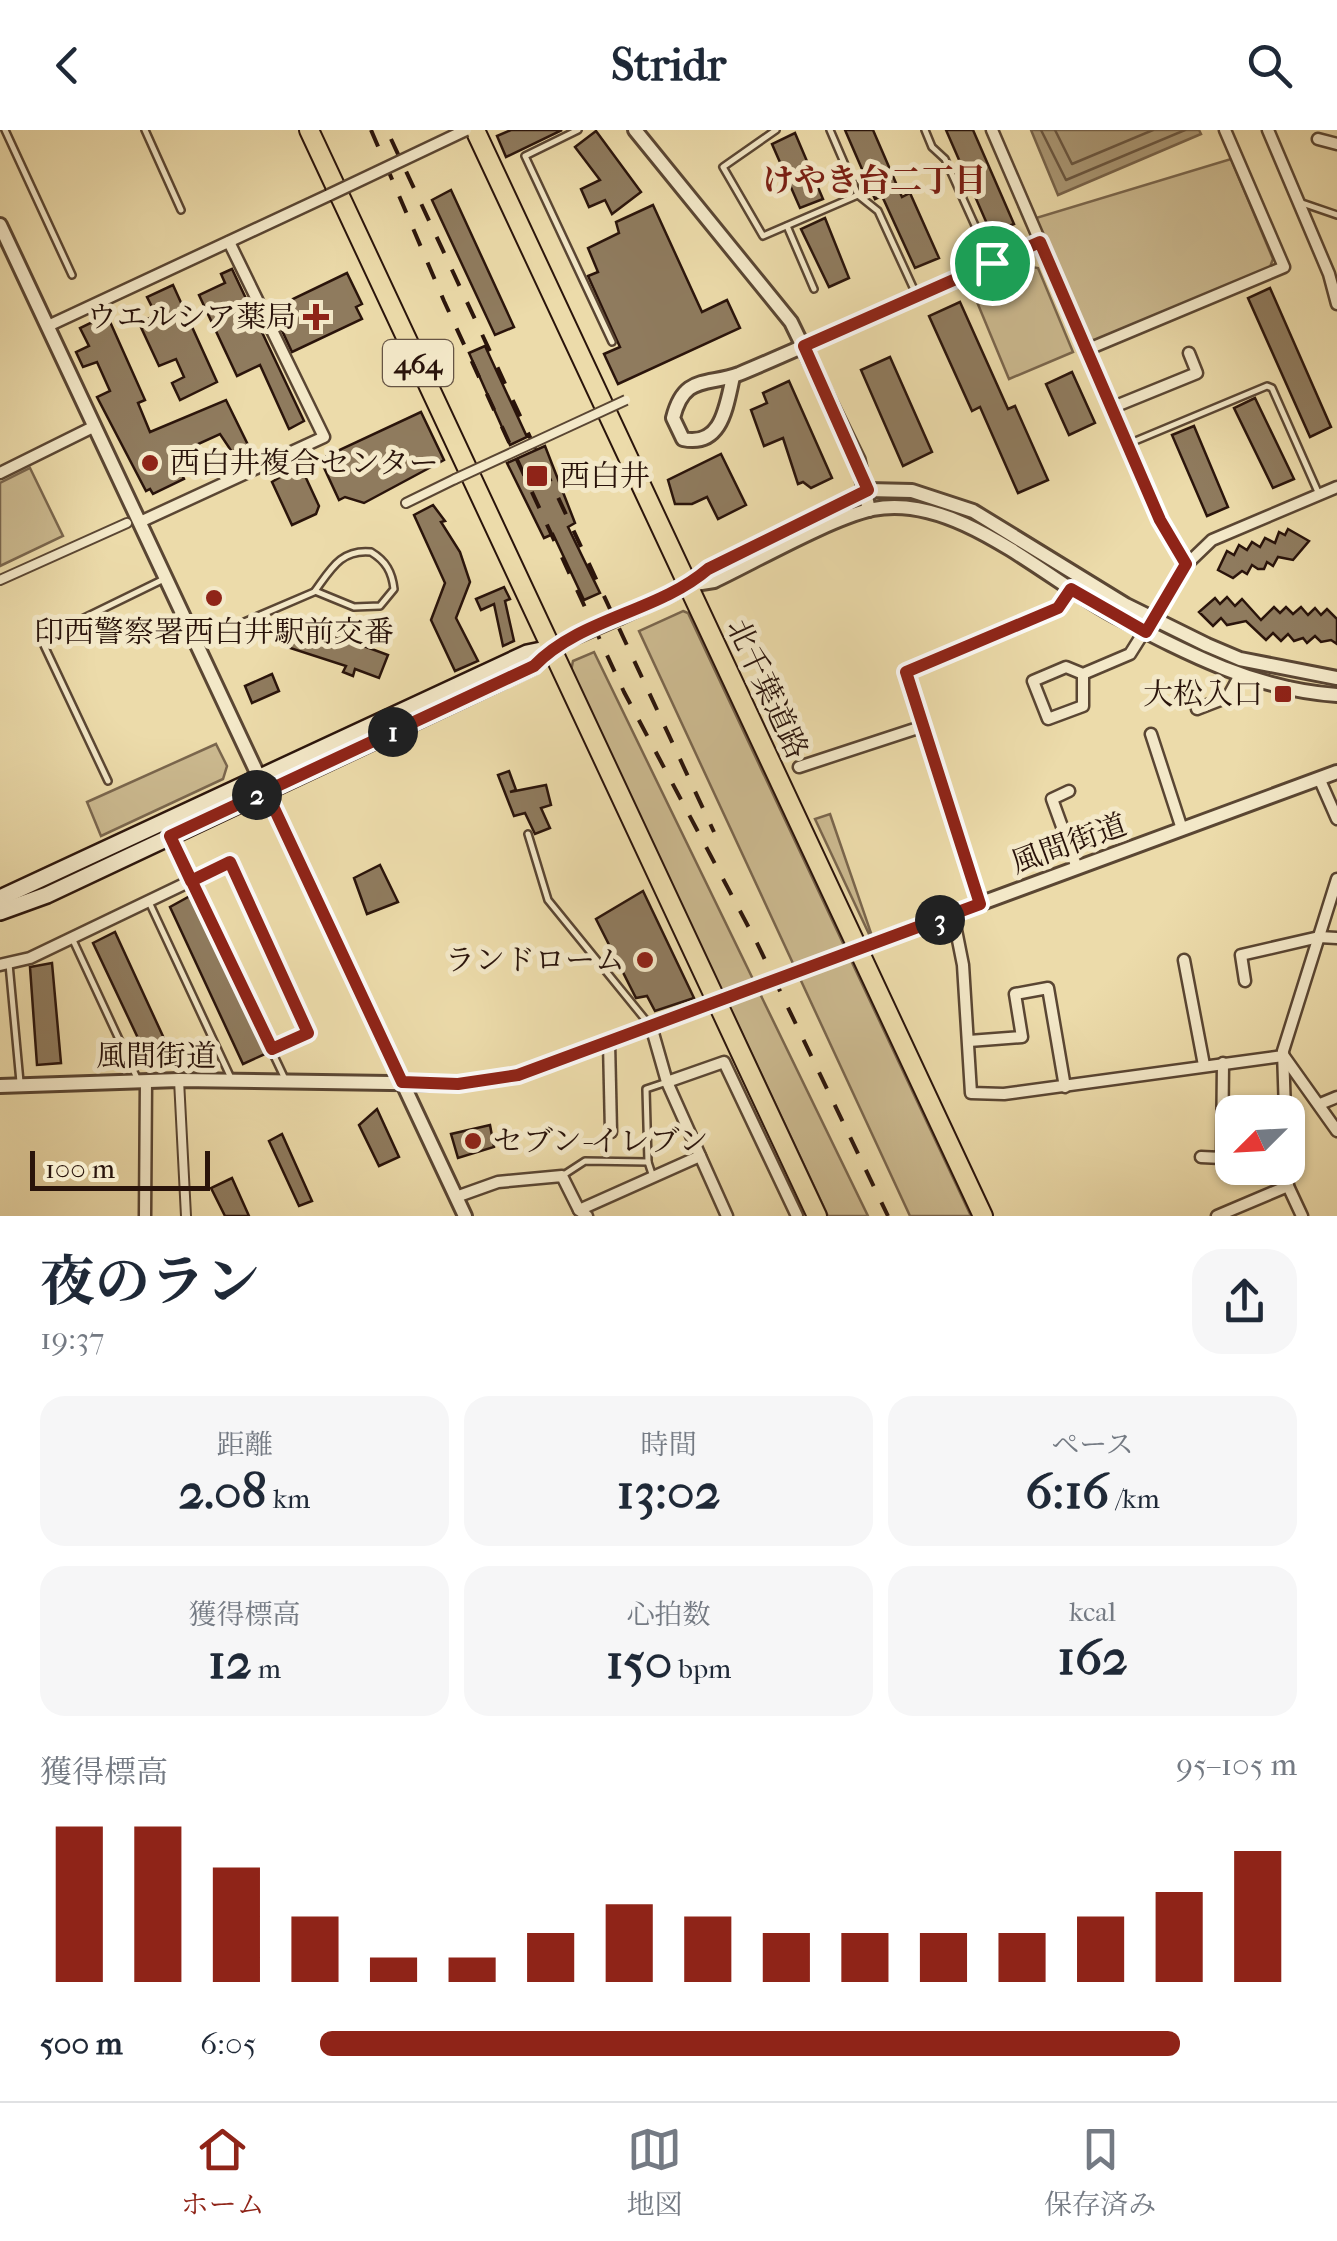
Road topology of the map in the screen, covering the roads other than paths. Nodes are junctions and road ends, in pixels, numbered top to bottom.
1 (5, 130) edge
2 (145, 130) edge
3 (310, 130) edge
4 (466, 130) edge
5 (475, 130) edge
6 (578, 130) edge
7 (635, 130) edge
8 (776, 130) edge
9 (830, 130) edge
10 (925, 130) edge
11 (992, 130) edge
12 (1225, 130) edge
13 (1268, 130) edge
14 (1318, 138) dead end
15 (1337, 144) edge
16 (858, 195) junction
17 (1301, 203) junction
18 (181, 210) dead end
19 (1337, 215) edge
20 (0, 225) edge
21 (786, 226) junction
22 (229, 242) junction
23 (1040, 242) junction
24 (992, 263) junction
25 (72, 275) dead end
26 (1333, 276) edge
27 (814, 289) dead end
28 (916, 296) junction
29 (1337, 304) edge
30 (48, 326) junction
31 (612, 342) dead end
32 (804, 346) junction
33 (1086, 350) junction
34 (1188, 354) dead end
35 (733, 377) junction
36 (626, 400) dead end
37 (1112, 408) junction
38 (95, 426) junction
39 (1127, 444) junction
40 (0, 473) edge
41 (1337, 487) edge
42 (868, 490) junction
43 (1320, 494) junction
44 (406, 503) dead end
45 (869, 510) junction
46 (134, 522) junction
47 (1186, 564) junction
48 (167, 578) junction
49 (0, 580) edge
50 (684, 588) junction
51 (1071, 589) junction
52 (315, 591) junction
53 (1154, 618) junction
54 (1146, 632) junction
55 (197, 642) junction
56 (556, 645) junction
57 (1083, 674) junction
58 (1240, 675) junction
59 (1337, 678) edge
60 (1337, 695) edge
61 (1197, 709) dead end
62 (924, 726) junction
63 (1151, 734) dead end
64 (799, 767) dead end
65 (1337, 772) edge
66 (1320, 778) junction
67 (108, 781) dead end
68 (263, 784) junction
69 (1069, 791) dead end
70 (1337, 818) edge
71 (1182, 829) junction
72 (528, 834) dead end
73 (170, 836) junction
74 (1077, 868) junction
75 (1337, 879) edge
76 (191, 881) junction
77 (0, 898) edge
78 (148, 902) junction
79 (980, 904) junction
80 (0, 912) edge
81 (954, 915) junction
82 (1318, 937) junction
83 (72, 938) junction
84 (1337, 938) edge
85 (1184, 960) dead end
86 (4, 965) edge
87 (1246, 981) dead end
88 (651, 1026) junction
89 (609, 1042) junction
90 (968, 1042) junction
91 (272, 1049) junction
92 (1283, 1055) junction
93 (1223, 1063) junction
94 (1204, 1065) junction
95 (179, 1080) junction
96 (142, 1081) junction
97 (232, 1081) junction
98 (286, 1082) junction
99 (402, 1082) junction
100 (666, 1082) junction
101 (20, 1085) junction
102 (0, 1086) edge
103 (1065, 1086) junction
104 (1284, 1095) edge
105 (1337, 1097) edge
106 (1320, 1104) junction
107 (1337, 1131) edge
108 (612, 1132) dead end
109 (700, 1156) junction
110 (1201, 1158) dead end
111 (648, 1162) junction
112 (562, 1176) junction
113 (653, 1178) junction
114 (1288, 1186) joint
115 (456, 1198) junction
116 (583, 1213) edge
117 (145, 1216) edge
118 (186, 1216) edge
119 (465, 1216) edge
120 (728, 1216) edge
121 (797, 1216) edge
122 (818, 1216) edge
123 (983, 1216) edge
124 (1217, 1216) edge
125 (1302, 1216) edge

1 - 25 lane
2 - 18 lane
3 - 56 highway, 464
4 - 22 street, bridge
5 - 50 highway, 北千葉道路
6 - 31 lane
7 - 32 street
8 - 21 lane
9 - 16 lane
10 - 24 lane
11 - 23 street
12 - 33 street
13 - 17 street
14 - 15 street
16 - 21 lane
16 - 28 lane
17 - 19 lane
17 - 26 street
20 - 30 street
21 - 27 lane
22 - 30 street
22 - 46 street
23 - 24 street
23 - 33 street
24 - 28 street
26 - 29 street
28 - 32 street
30 - 38 street
32 - 35 street
32 - 42 street
33 - 37 street
34 - 37 street
35 - 35 street
36 - 44 street, bridge
37 - 39 street
38 - 40 street
38 - 46 street
39 - 43 lane
39 - 47 street
41 - 43 street
42 - 45 street
42 - 50 street
42 - 53 street
43 - 47 street
45 - 50 street
45 - 51 street
46 - 48 street
46 - 49 street
47 - 53 street
48 - 55 street
48 - 67 lane
50 - 56 street, bridge
50 - 123 highway, 北千葉道路
51 - 54 street
51 - 62 street
52 - 52 lane
52 - 55 lane
53 - 54 street
53 - 59 street
54 - 57 street
54 - 58 street
55 - 68 street
56 - 68 main road
56 - 122 highway, 464
57 - 57 street
58 - 60 street
58 - 61 street
62 - 64 street
62 - 79 street
63 - 71 street
65 - 66 street, 風間街道
66 - 70 street
66 - 71 street, 風間街道
68 - 73 main road
68 - 77 main road
68 - 99 street
69 - 74 street
71 - 74 street, 風間街道
72 - 88 lane
73 - 76 street
73 - 80 main road
74 - 79 street, 風間街道
75 - 82 street
76 - 78 street
76 - 91 lane
76 - 91 street
78 - 83 street
78 - 97 lane
79 - 81 street, 風間街道
81 - 88 street, 風間街道, bridge
81 - 90 street
82 - 84 street
82 - 87 street
82 - 92 street
83 - 86 street
83 - 96 lane
85 - 94 street
86 - 101 lane
88 - 89 street, 風間街道
88 - 100 street
89 - 99 street, 風間街道
89 - 108 street
90 - 103 street
90 - 103 street
91 - 98 lane
92 - 93 street
92 - 104 street
92 - 106 street
93 - 94 street
93 - 110 street
94 - 103 street
95 - 96 street, 風間街道
95 - 97 street, 風間街道
95 - 118 street
96 - 101 street, 風間街道
96 - 117 street
97 - 98 street, 風間街道
98 - 99 street, 風間街道
99 - 115 street
100 - 109 street
100 - 111 lane
100 - 121 street
101 - 102 street, 風間街道
105 - 106 street
106 - 107 street
109 - 113 street
109 - 120 street
111 - 112 lane
111 - 113 lane
112 - 115 street
112 - 116 street
113 - 116 street
114 - 124 street
114 - 125 street
115 - 119 street

